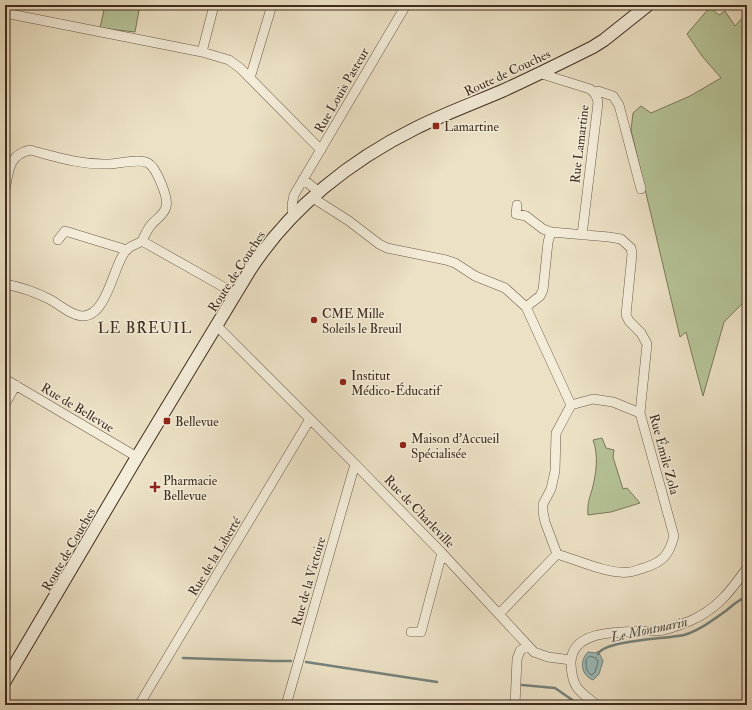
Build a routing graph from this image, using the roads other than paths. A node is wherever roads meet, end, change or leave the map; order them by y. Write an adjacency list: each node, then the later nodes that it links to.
1 (214, 5): 6 (street)
2 (272, 5): 8 (street)
3 (406, 5): 10 (street, Rue Louis Pasteur)
4 (648, 5): 7 (main road, Route de Couches)
5 (5, 13): 6 (street)
6 (202, 52): 8 (street)
7 (539, 73): 9 (street, Rue Lamartine); 15 (main road, Route de Couches)
8 (250, 78): 10 (street)
9 (595, 93): 13 (street); 20 (street, Rue Lamartine)
10 (321, 150): 11 (street, Rue Louis Pasteur)
11 (303, 179): 12 (street, Rue Louis Pasteur); 15 (street)
12 (298, 188): 17 (street); 18 (street, Rue Louis Pasteur)
13 (641, 189)
14 (5, 190): 22 (street)
15 (316, 195): 17 (main road, Route de Couches); 26 (street)
16 (517, 205): 19 (street, Rue Émile Zola)
17 (302, 207): 18 (main road, Route de Couches)
18 (293, 217): 25 (main road, Route de Couches)
19 (551, 232): 20 (street, Rue Émile Zola); 26 (street)
20 (582, 235): 32 (street, Rue Émile Zola)
21 (58, 240): 23 (street)
22 (142, 241): 23 (street); 25 (street)
23 (127, 250): 24 (street)
24 (5, 284)
25 (236, 294): 27 (main road, Route de Couches)
26 (526, 307): 31 (street)
27 (217, 326): 33 (street, Rue de Charleville); 34 (main road, Route de Couches)
28 (5, 379): 29 (street, Rue de Bellevue)
29 (16, 385): 30 (street); 34 (street, Rue de Bellevue)
30 (5, 404)
31 (571, 405): 32 (street); 37 (street)
32 (640, 412): 37 (street, Rue Émile Zola)
33 (310, 419): 35 (street, Rue de Charleville); 44 (street, Rue de la Liberté)
34 (137, 457): 43 (main road, Route de Couches)
35 (356, 464): 36 (street, Rue de Charleville); 45 (street, Rue de la Victoire)
36 (442, 553): 39 (street, Rue de Charleville); 40 (street)
37 (558, 554): 39 (street)
38 (747, 568): 42 (street)
39 (498, 614): 41 (street, Rue de Charleville)
40 (411, 632)
41 (527, 645): 42 (street, Rue de Charleville); 46 (street)
42 (571, 660): 47 (street)
43 (5, 682)
44 (139, 705)
45 (286, 705)
46 (515, 705)
47 (597, 705)

